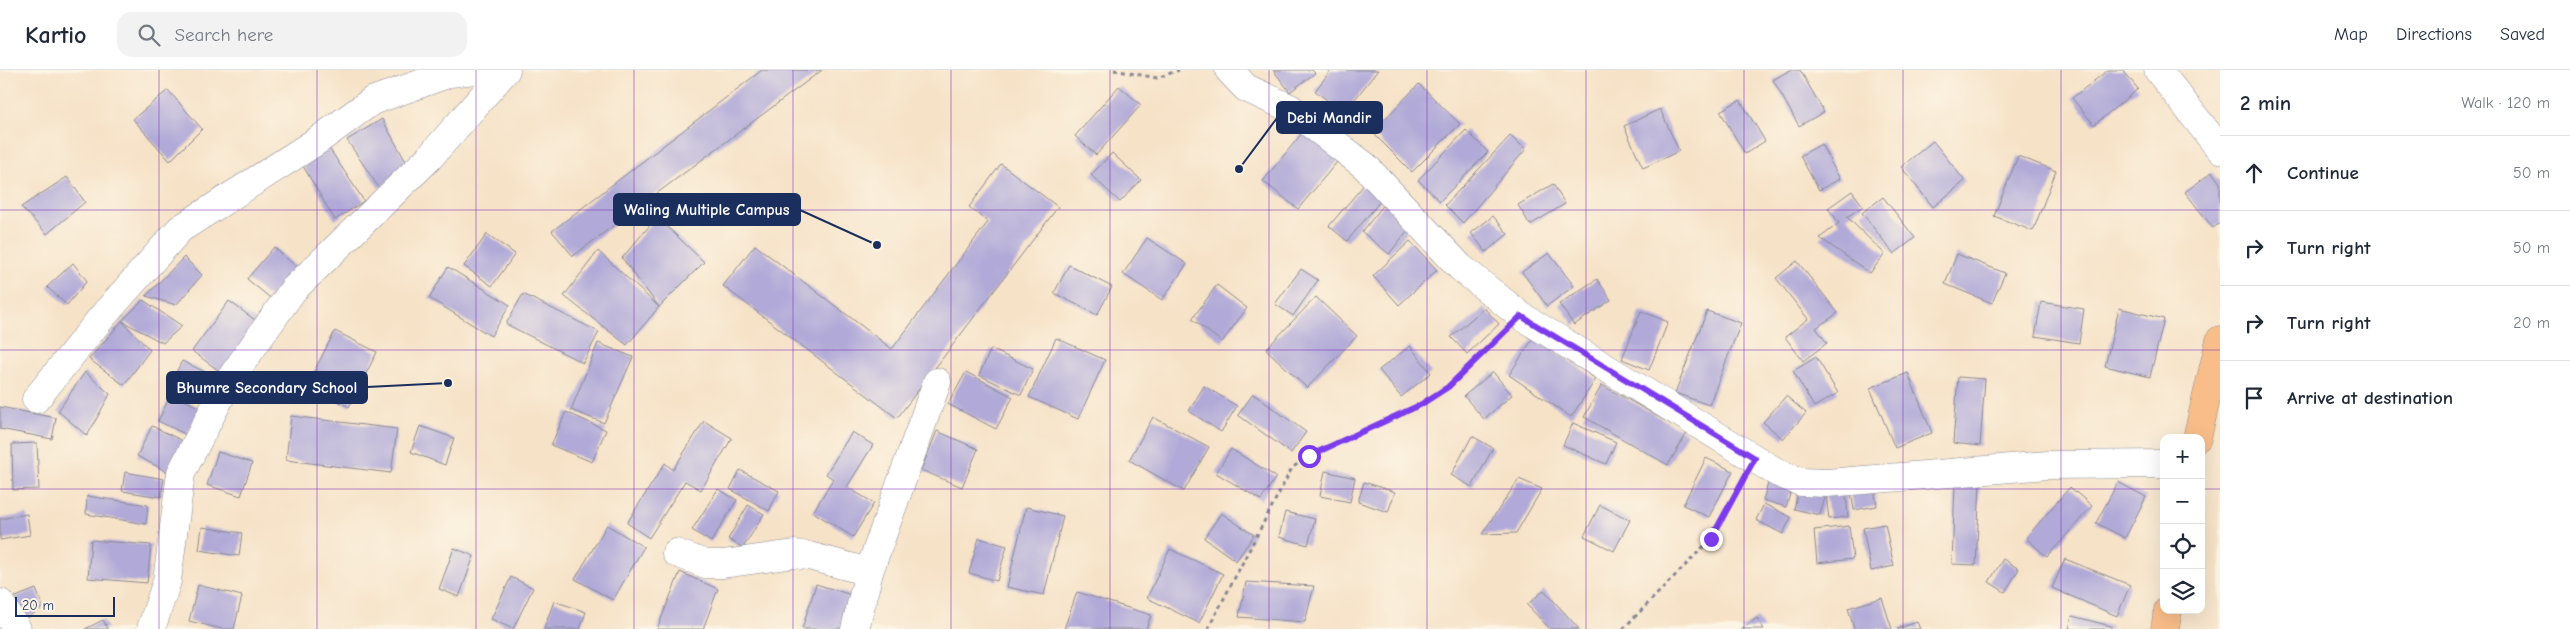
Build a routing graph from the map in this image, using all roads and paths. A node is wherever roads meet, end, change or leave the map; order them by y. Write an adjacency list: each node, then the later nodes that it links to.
1 (474, 70): 11 (street)
2 (506, 70): 20 (street)
3 (1114, 70): 4 (path)
4 (1179, 70)
5 (1229, 70): 8 (street)
6 (2158, 70): 7 (street)
7 (2220, 150)
8 (1521, 316): 13 (street); 22 (path)
9 (2220, 340): 12 (highway)
10 (937, 382): 16 (street)
11 (36, 399)
12 (2198, 434)
13 (1755, 458): 14 (street); 23 (path)
14 (2160, 464)
15 (676, 553): 16 (street)
16 (869, 572): 21 (street)
17 (0, 603): 19 (street)
18 (2167, 614): 24 (highway)
19 (16, 629)
20 (151, 629)
21 (855, 629)
22 (1208, 629)
23 (1623, 629)
24 (2165, 629)

